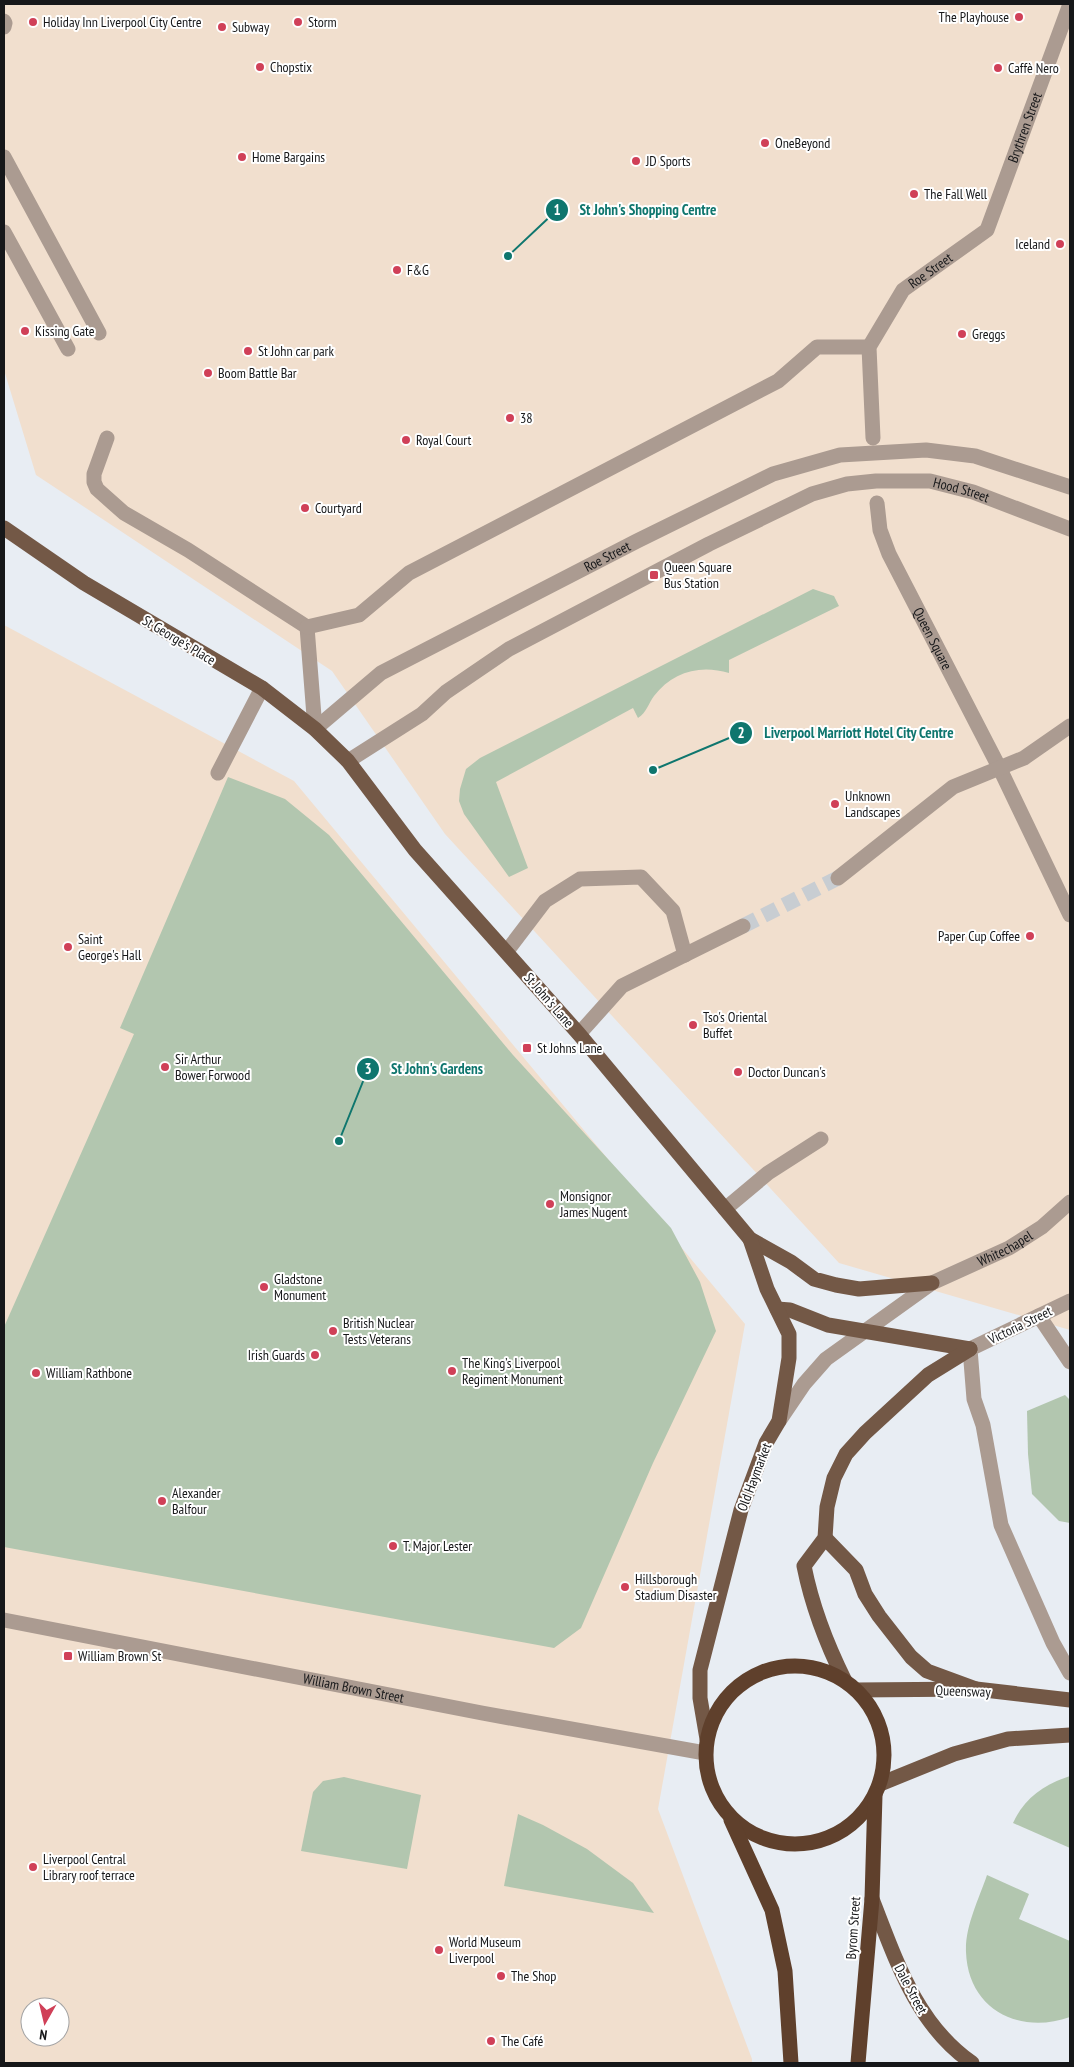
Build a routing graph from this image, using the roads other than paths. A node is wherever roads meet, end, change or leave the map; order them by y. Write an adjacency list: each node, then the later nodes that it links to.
1 (1070, 4): 5 (street, Brythren Street)
2 (4, 21): 3 (street)
3 (4, 27)
4 (4, 157): 7 (street)
5 (987, 230): 8 (street, Roe Street)
6 (4, 232): 9 (street)
7 (99, 333)
8 (869, 347): 11 (street); 16 (street)
9 (68, 349)
10 (107, 438): 16 (street)
11 (873, 438)
12 (1070, 487): 19 (street, Roe Street)
13 (877, 503): 21 (street, Queen Square)
14 (4, 528): 17 (main road, St George's Place)
15 (1070, 529): 20 (street, Hood Street)
16 (307, 627): 19 (street)
17 (262, 688): 19 (main road, St George's Place); 22 (street)
18 (1070, 726): 21 (street)
19 (315, 729): 20 (main road, St George's Place)
20 (348, 761): 26 (main road, St John's Lane)
21 (1000, 769): 23 (street); 24 (street, Queen Square)
22 (218, 773)
23 (838, 878)
24 (1070, 915)
25 (743, 926): 27 (street)
26 (506, 952): 27 (street); 28 (main road, St John's Lane)
27 (685, 955): 28 (street)
28 (579, 1034): 31 (main road, St John's Lane)
29 (821, 1139): 31 (street)
30 (1070, 1202): 33 (street, Whitechapel)
31 (725, 1209): 32 (main road, St John's Lane)
32 (750, 1239): 33 (main road, St John's Lane); 35 (main road, St John's Lane)
33 (932, 1283): 37 (street, Old Haymarket)
34 (1070, 1300): 36 (street, Victoria Street)
35 (777, 1309): 37 (main road); 40 (main road, St John's Lane)
36 (1039, 1316): 38 (street, Victoria Street); 39 (street)
37 (864, 1331): 38 (main road); 40 (street, Old Haymarket)
38 (970, 1349): 41 (main road); 43 (street)
39 (1070, 1362)
40 (779, 1421): 48 (main road, Old Haymarket)
41 (825, 1538): 44 (main road); 45 (main road)
42 (4, 1620): 48 (street, William Brown Street)
43 (1070, 1673)
44 (851, 1685): 45 (main road, Queensway); 48 (highway); 49 (highway)
45 (976, 1689): 46 (main road, Queensway)
46 (1070, 1700)
47 (1070, 1736): 49 (main road)
48 (706, 1746): 50 (highway)
49 (878, 1789): 50 (highway); 51 (highway, Byrom Street)
50 (729, 1816): 52 (highway)
51 (872, 1899): 53 (highway, Byrom Street); 54 (main road, Dale Street)
52 (791, 2063)
53 (858, 2063)
54 (972, 2063)

